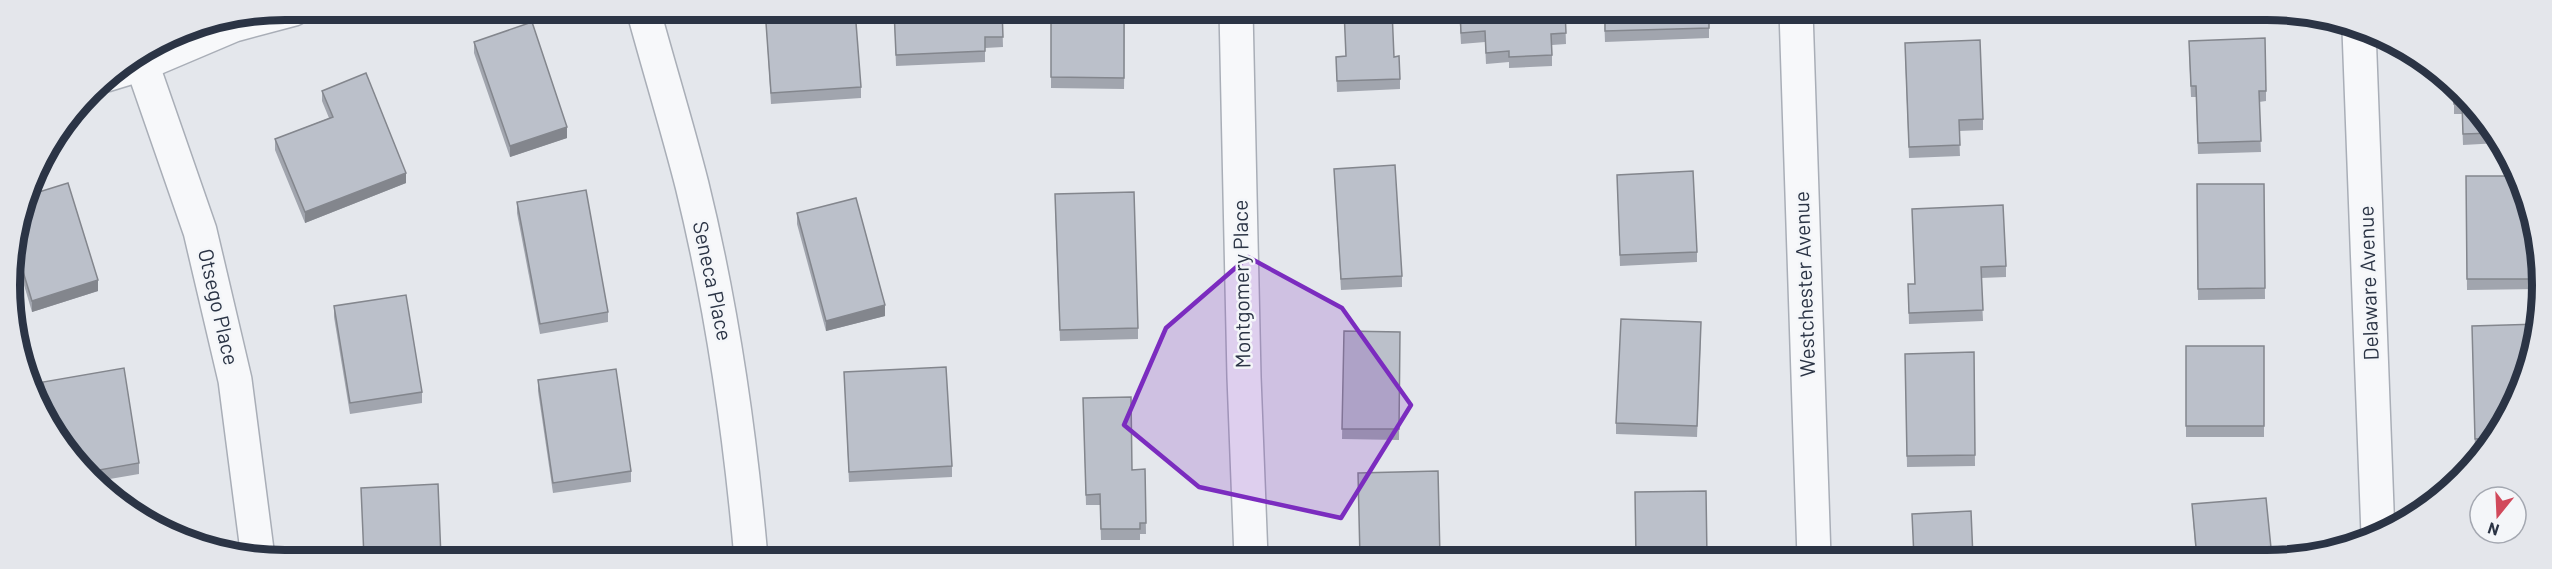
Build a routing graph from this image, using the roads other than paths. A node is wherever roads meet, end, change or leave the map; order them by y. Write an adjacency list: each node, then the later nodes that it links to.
1 (646, 20): 10 (street, Seneca Place)
2 (1236, 20): 11 (street, Montgomery Place)
3 (1796, 20): 12 (street, Westchester Avenue)
4 (236, 24): 6 (street)
5 (2359, 36): 8 (street, Delaware Avenue)
6 (142, 64): 7 (street); 9 (street, Otsego Place)
7 (133, 67)
8 (2378, 525)
9 (257, 548)
10 (750, 550)
11 (1251, 550)
12 (1814, 550)

